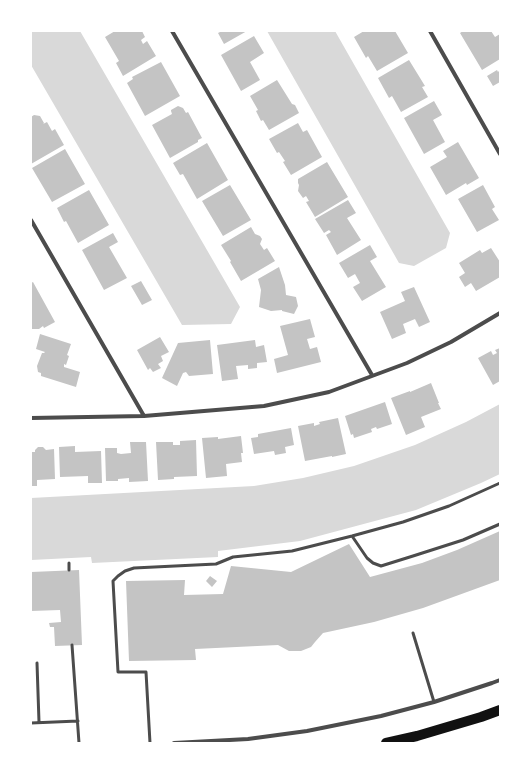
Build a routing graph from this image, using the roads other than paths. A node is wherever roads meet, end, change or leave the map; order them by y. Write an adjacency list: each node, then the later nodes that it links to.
1 (172, 31): 6 (street)
2 (430, 31): 3 (street)
3 (500, 154)
4 (31, 220): 7 (street)
5 (500, 313): 6 (street)
6 (372, 375): 7 (street)
7 (144, 416): 8 (street)
8 (31, 418)
9 (500, 483): 11 (lane)
10 (500, 524): 11 (lane)
11 (352, 536): 24 (lane)
12 (68, 562): 13 (lane)
13 (69, 570)
14 (413, 633): 18 (lane)
15 (72, 645): 20 (lane)
16 (37, 663): 21 (lane)
17 (500, 680): 18 (street)
18 (434, 702): 25 (street)
19 (500, 710): 26 (main road)
20 (78, 720): 21 (lane); 23 (lane)
21 (40, 722): 22 (lane)
22 (31, 723)
23 (79, 743)
24 (150, 743)
25 (174, 743)
26 (386, 743)

